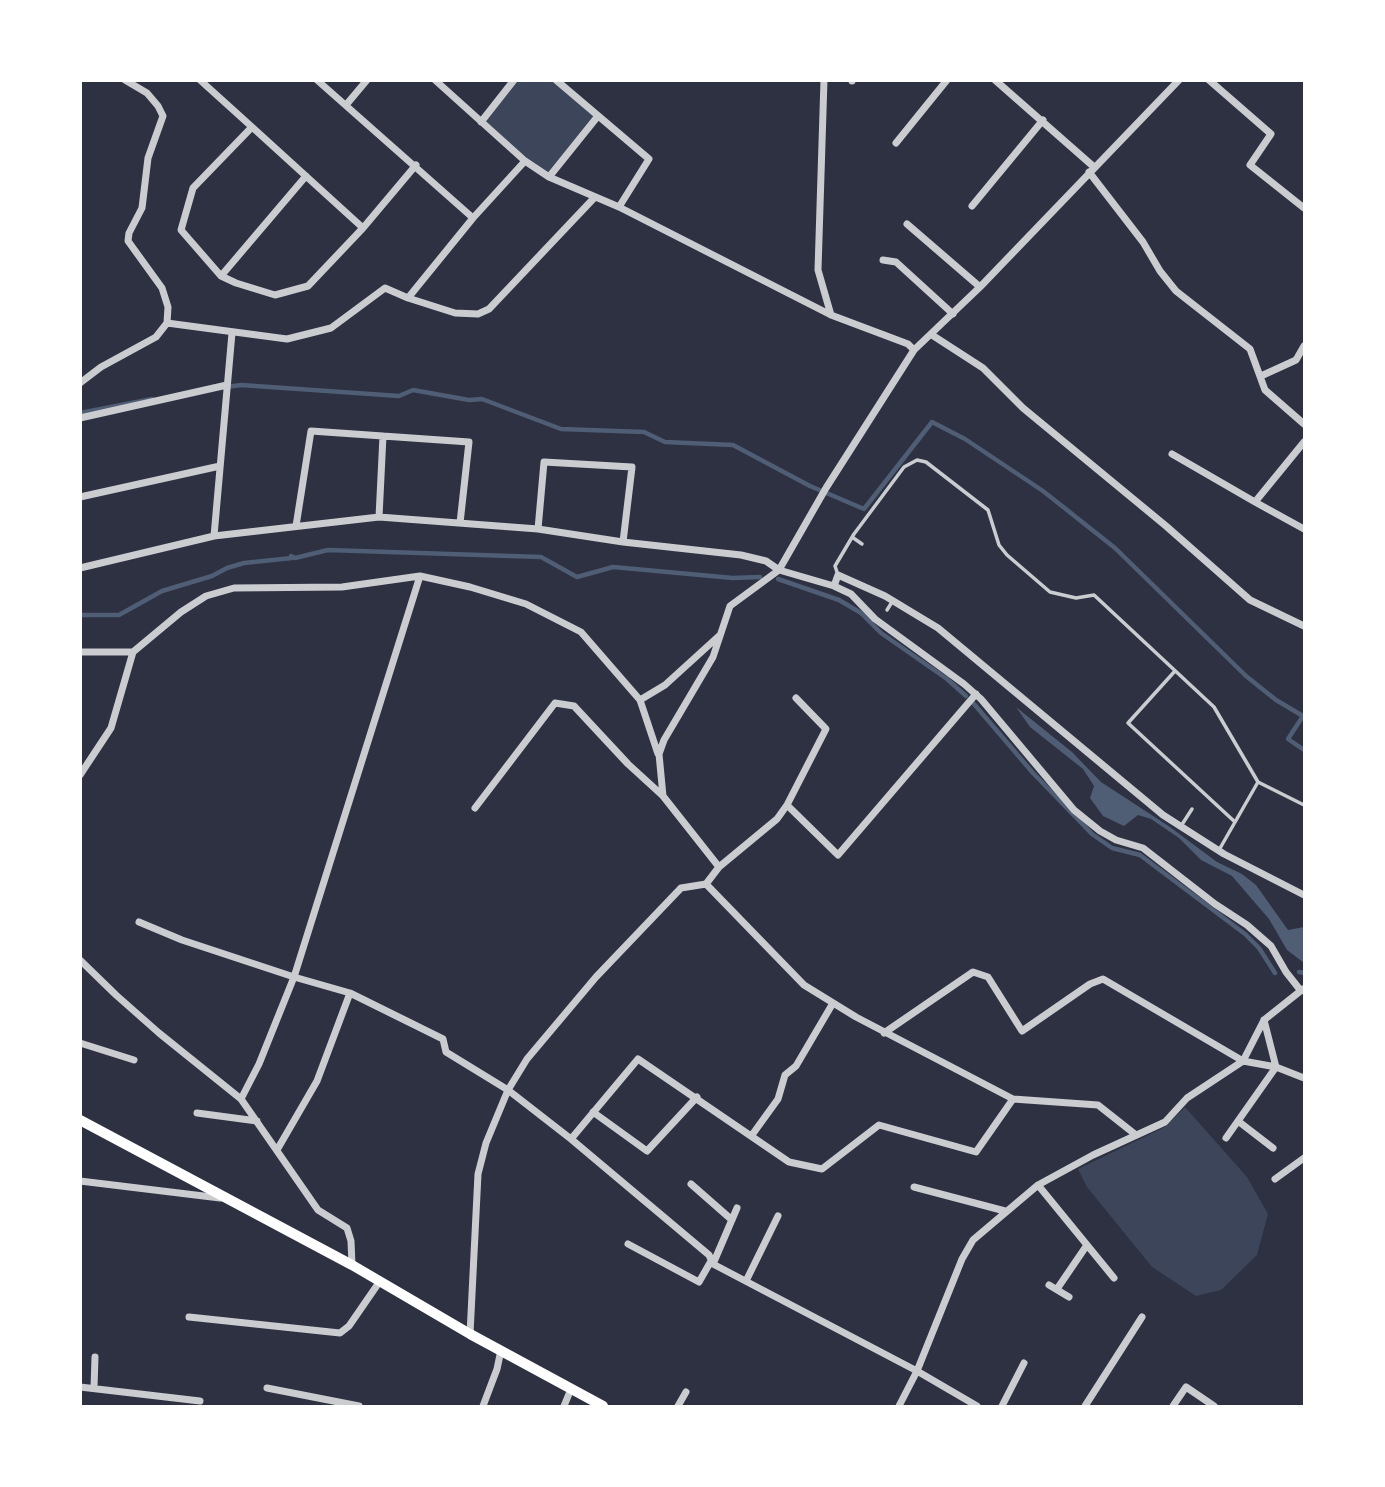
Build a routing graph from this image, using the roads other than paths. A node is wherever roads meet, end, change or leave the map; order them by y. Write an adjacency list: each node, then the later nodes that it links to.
1 (125, 80): 37 (street)
2 (200, 80): 17 (street)
3 (317, 80): 13 (street)
4 (367, 80): 13 (street)
5 (435, 80): 16 (street)
6 (514, 80): 16 (street)
7 (556, 80): 14 (street)
8 (824, 80): 36 (street)
9 (947, 80): 18 (street)
10 (995, 80): 15 (street)
11 (1179, 80): 21 (street)
12 (1209, 80): 27 (street)
13 (345, 105): 20 (street)
14 (598, 117): 23 (street); 26 (street)
15 (1043, 120): 21 (street); 25 (street)
16 (481, 122): 19 (street)
17 (252, 127): 22 (street); 32 (street)
18 (896, 143)
19 (526, 161): 23 (street); 28 (street)
20 (416, 165): 28 (street); 30 (street)
21 (1092, 169): 33 (street); 42 (street)
22 (306, 176): 30 (street); 32 (street)
23 (550, 177): 24 (street)
24 (595, 197): 26 (street); 34 (street)
25 (972, 206)
26 (619, 207): 36 (street)
27 (1304, 208)
28 (473, 218): 34 (street)
29 (907, 224): 33 (street)
30 (363, 228): 32 (street)
31 (883, 260): 35 (street)
32 (221, 276)
33 (980, 287): 35 (street)
34 (408, 298): 38 (street)
35 (953, 314): 39 (street)
36 (831, 315): 41 (street)
37 (167, 323): 38 (street); 43 (street)
38 (232, 333): 44 (street)
39 (932, 335): 41 (street); 69 (street)
40 (1304, 346): 42 (street)
41 (914, 349): 63 (street)
42 (1261, 376): 46 (street)
43 (80, 383)
44 (227, 386): 45 (street); 50 (street)
45 (80, 418)
46 (1304, 424)
47 (383, 436): 53 (street); 54 (street); 55 (street)
48 (1304, 442): 52 (street)
49 (1172, 454): 52 (street)
50 (220, 466): 51 (street); 58 (street)
51 (80, 497)
52 (1255, 502): 57 (street)
53 (380, 516): 54 (street); 55 (street)
54 (460, 523): 56 (street)
55 (296, 526): 58 (street)
56 (538, 529): 60 (street); 60 (street)
57 (1304, 529)
58 (214, 536): 62 (street)
59 (852, 537): 61 (lane); 64 (lane); 73 (lane)
60 (623, 542): 63 (street)
61 (862, 544)
62 (80, 568)
63 (779, 570): 66 (street); 70 (street)
64 (838, 575): 66 (street); 67 (street)
65 (420, 576): 72 (street); 76 (street); 93 (street)
66 (834, 586): 74 (street)
67 (893, 600): 68 (lane); 86 (street)
68 (887, 610)
69 (1304, 625)
70 (720, 635): 76 (street); 77 (street)
71 (80, 652): 72 (street)
72 (133, 652): 78 (street)
73 (1175, 671): 79 (lane); 85 (lane)
74 (976, 694): 81 (street); 94 (street)
75 (796, 698): 81 (street)
76 (640, 701): 77 (street)
77 (659, 754): 80 (street)
78 (80, 775)
79 (1258, 782): 82 (lane); 85 (lane)
80 (663, 796): 83 (street); 88 (street)
81 (787, 805): 88 (street)
82 (1304, 805)
83 (475, 808)
84 (1192, 808): 86 (lane)
85 (1236, 822): 87 (lane)
86 (1181, 826): 87 (street)
87 (1219, 851): 90 (street)
88 (719, 867): 89 (street)
89 (706, 884): 96 (street); 104 (street)
90 (1304, 895)
91 (139, 922): 93 (street)
92 (80, 960): 107 (street)
93 (294, 977): 95 (street); 107 (street)
94 (1303, 990): 97 (street)
95 (350, 993): 104 (street); 118 (street)
96 (833, 1003): 98 (street); 113 (street)
97 (1264, 1020): 101 (street); 102 (street)
98 (884, 1033): 101 (street); 106 (street)
99 (80, 1043): 100 (street)
100 (134, 1060)
101 (1242, 1061): 102 (street); 114 (street)
102 (1276, 1067): 103 (street); 112 (street)
103 (1304, 1079)
104 (508, 1090): 116 (street); 142 (street)
105 (697, 1097): 108 (street); 108 (street); 113 (street)
106 (1013, 1099): 113 (street); 114 (street)
107 (241, 1100): 111 (street)
108 (593, 1112): 116 (street)
109 (197, 1114): 111 (street)
110 (80, 1120): 125 (main road)
111 (257, 1121): 118 (street)
112 (1238, 1121): 115 (street); 117 (street)
113 (752, 1135)
114 (1136, 1135): 123 (street)
115 (1226, 1138)
116 (570, 1139): 132 (street)
117 (1273, 1148)
118 (277, 1150): 133 (street)
119 (1304, 1158): 120 (street)
120 (1275, 1179)
121 (80, 1181): 125 (street)
122 (691, 1184): 129 (street)
123 (1038, 1185): 127 (street); 131 (street)
124 (914, 1187): 127 (street)
125 (231, 1199): 133 (main road)
126 (737, 1208): 129 (street)
127 (1005, 1211): 146 (street)
128 (778, 1216): 136 (street)
129 (732, 1220): 132 (street)
130 (628, 1244): 132 (street)
131 (1087, 1245): 134 (street); 138 (street)
132 (712, 1262): 136 (street)
133 (352, 1265): 135 (main road)
134 (1114, 1278)
135 (380, 1281): 140 (street); 142 (main road)
136 (746, 1281): 146 (street)
137 (1049, 1285): 138 (street)
138 (1057, 1289): 139 (street)
139 (1069, 1297)
140 (189, 1317)
141 (1142, 1317): 161 (street)
142 (470, 1334): 143 (main road)
143 (501, 1350): 150 (main road); 154 (street)
144 (95, 1357): 148 (street)
145 (1024, 1363): 160 (street)
146 (917, 1371): 158 (street); 159 (street)
147 (80, 1387): 148 (street)
148 (94, 1388): 152 (street)
149 (267, 1388): 153 (street)
150 (571, 1389): 155 (street); 156 (main road)
151 (686, 1392): 157 (street)
152 (200, 1401)
153 (359, 1406)
154 (483, 1406)
155 (564, 1406)
156 (603, 1406)
157 (678, 1406)
158 (899, 1406)
159 (977, 1406)
160 (1002, 1406)
161 (1085, 1406)
162 (1173, 1406): 163 (street)
163 (1214, 1406)

